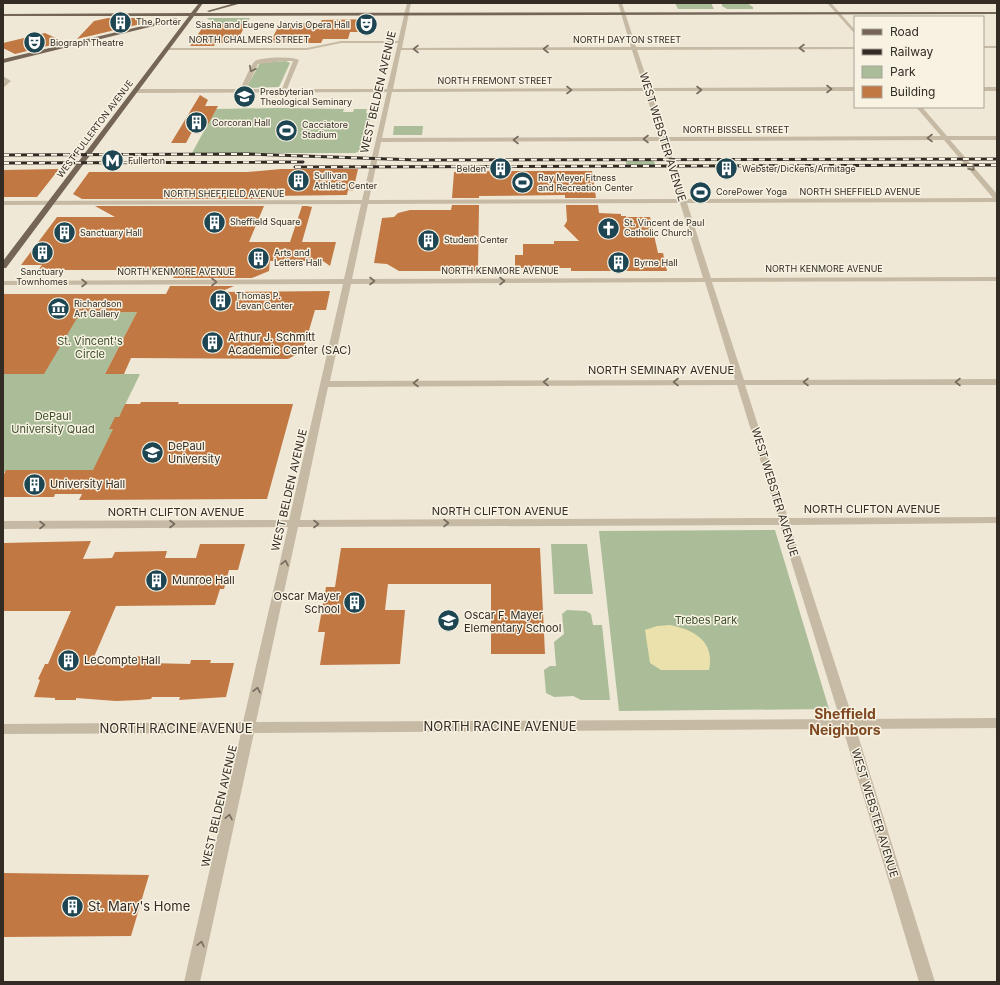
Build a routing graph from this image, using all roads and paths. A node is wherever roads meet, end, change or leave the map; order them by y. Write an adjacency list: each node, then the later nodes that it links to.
1 (201, 3): 11 (main road, WEST FULLERTON AVENUE)
2 (240, 3): 11 (main road)
3 (410, 3): 8 (street, WEST BELDEN AVENUE)
4 (620, 3): 9 (street, WEST WEBSTER AVENUE)
5 (829, 3): 6 (street)
6 (838, 13): 7 (main road); 9 (main road); 12 (street)
7 (997, 13)
8 (407, 14): 9 (main road); 11 (main road); 13 (street, WEST BELDEN AVENUE)
9 (624, 14): 16 (street, WEST WEBSTER AVENUE)
10 (3, 15): 11 (main road)
11 (192, 15): 18 (main road, WEST FULLERTON AVENUE); 23 (main road)
12 (854, 32)
13 (400, 46): 16 (street, NORTH DAYTON STREET, one-way to 13); 20 (street, NORTH CHALMERS STREET); 29 (street, WEST BELDEN AVENUE)
14 (984, 47): 15 (street)
15 (997, 47)
16 (635, 48): 17 (street, NORTH DAYTON STREET, one-way to 16); 30 (street, WEST WEBSTER AVENUE)
17 (854, 48)
18 (168, 49): 19 (street, NORTH CHALMERS STREET); 31 (main road, WEST FULLERTON AVENUE)
19 (276, 49): 20 (street, NORTH CHALMERS STREET); 21 (street)
20 (289, 49): 22 (street)
21 (270, 59): 22 (street); 32 (street, one-way to 32)
22 (284, 59): 33 (street)
23 (3, 61)
24 (3, 78): 25 (street)
25 (3, 86)
26 (854, 89): 30 (street, NORTH FREMONT STREET, one-way to 26)
27 (984, 89): 28 (street)
28 (997, 89)
29 (390, 90): 30 (street, NORTH FREMONT STREET, one-way to 30); 33 (street, NORTH FREMONT STREET); 38 (street, WEST BELDEN AVENUE)
30 (648, 90): 37 (street, WEST WEBSTER AVENUE)
31 (135, 91): 32 (street, NORTH FREMONT STREET); 43 (main road, WEST FULLERTON AVENUE)
32 (242, 91): 33 (street, NORTH FREMONT STREET)
33 (284, 91)
34 (920, 108): 35 (street)
35 (946, 138): 36 (street, NORTH BISSELL STREET); 37 (street, NORTH BISSELL STREET, one-way to 37); 39 (street, one-way to 39)
36 (997, 138)
37 (663, 139): 38 (street, NORTH BISSELL STREET, one-way to 38); 40 (street, WEST WEBSTER AVENUE)
38 (379, 140): 41 (street, WEST BELDEN AVENUE)
39 (997, 199): 40 (street, NORTH SHEFFIELD AVENUE)
40 (683, 201): 41 (street, NORTH SHEFFIELD AVENUE); 46 (street, WEST WEBSTER AVENUE)
41 (365, 202): 43 (street, NORTH SHEFFIELD AVENUE); 47 (street, WEST BELDEN AVENUE)
42 (3, 203): 43 (street, NORTH SHEFFIELD AVENUE)
43 (50, 203): 44 (main road, WEST FULLERTON AVENUE)
44 (3, 266)
45 (997, 279): 46 (street, NORTH KENMORE AVENUE)
46 (708, 280): 47 (street, NORTH KENMORE AVENUE, one-way to 46); 49 (street, WEST WEBSTER AVENUE)
47 (348, 282): 48 (street, NORTH KENMORE AVENUE, one-way to 47); 51 (street, WEST BELDEN AVENUE)
48 (3, 283)
49 (740, 382): 50 (street, NORTH SEMINARY AVENUE, one-way to 49); 51 (street, NORTH SEMINARY AVENUE, one-way to 51); 53 (street, WEST WEBSTER AVENUE)
50 (997, 382)
51 (325, 384): 54 (street, WEST BELDEN AVENUE)
52 (997, 520): 53 (street, NORTH CLIFTON AVENUE)
53 (784, 522): 54 (street, NORTH CLIFTON AVENUE, one-way to 53); 57 (street, WEST WEBSTER AVENUE)
54 (294, 524): 55 (street, NORTH CLIFTON AVENUE, one-way to 54); 58 (street, WEST BELDEN AVENUE, one-way to 54)
55 (3, 525)
56 (997, 723): 57 (street, NORTH RACINE AVENUE)
57 (848, 724): 58 (street, NORTH RACINE AVENUE); 61 (street, WEST WEBSTER AVENUE)
58 (249, 728): 59 (street, NORTH RACINE AVENUE); 60 (street, WEST BELDEN AVENUE, one-way to 58)
59 (3, 729)
60 (192, 982)
61 (927, 982)

